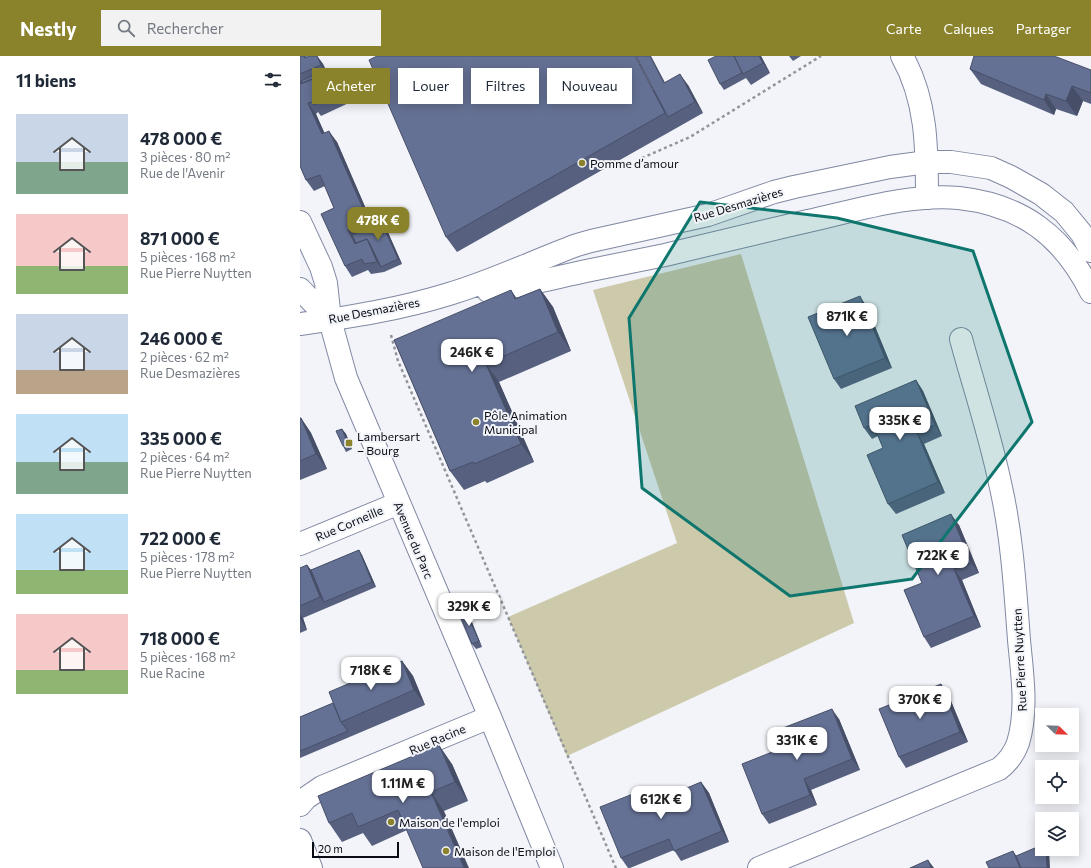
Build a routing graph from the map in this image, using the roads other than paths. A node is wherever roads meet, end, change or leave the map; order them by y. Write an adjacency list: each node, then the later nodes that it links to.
1 (902, 56): 2 (street)
2 (927, 162): 3 (street); 5 (street, Rue Desmazières); 8 (street, Rue Desmazières)
3 (927, 198): 7 (street, Rue Desmazières); 8 (street, Rue Desmazières)
4 (300, 222): 9 (street, Avenue du Parc)
5 (1091, 251)
6 (300, 289): 9 (street)
7 (1091, 292)
8 (447, 294): 9 (street, Rue Desmazières)
9 (330, 320): 10 (street, Rue Desmazières); 12 (street, Avenue du Parc)
10 (300, 324)
11 (961, 339): 19 (street, Rue Pierre Nuytten)
12 (399, 503): 13 (street, Rue Corneille); 14 (street, Avenue du Parc)
13 (300, 544)
14 (490, 717): 15 (street, Rue Racine); 18 (street, Avenue du Parc)
15 (300, 805)
16 (300, 840): 17 (street)
17 (311, 868)
18 (552, 868)
19 (759, 868)

